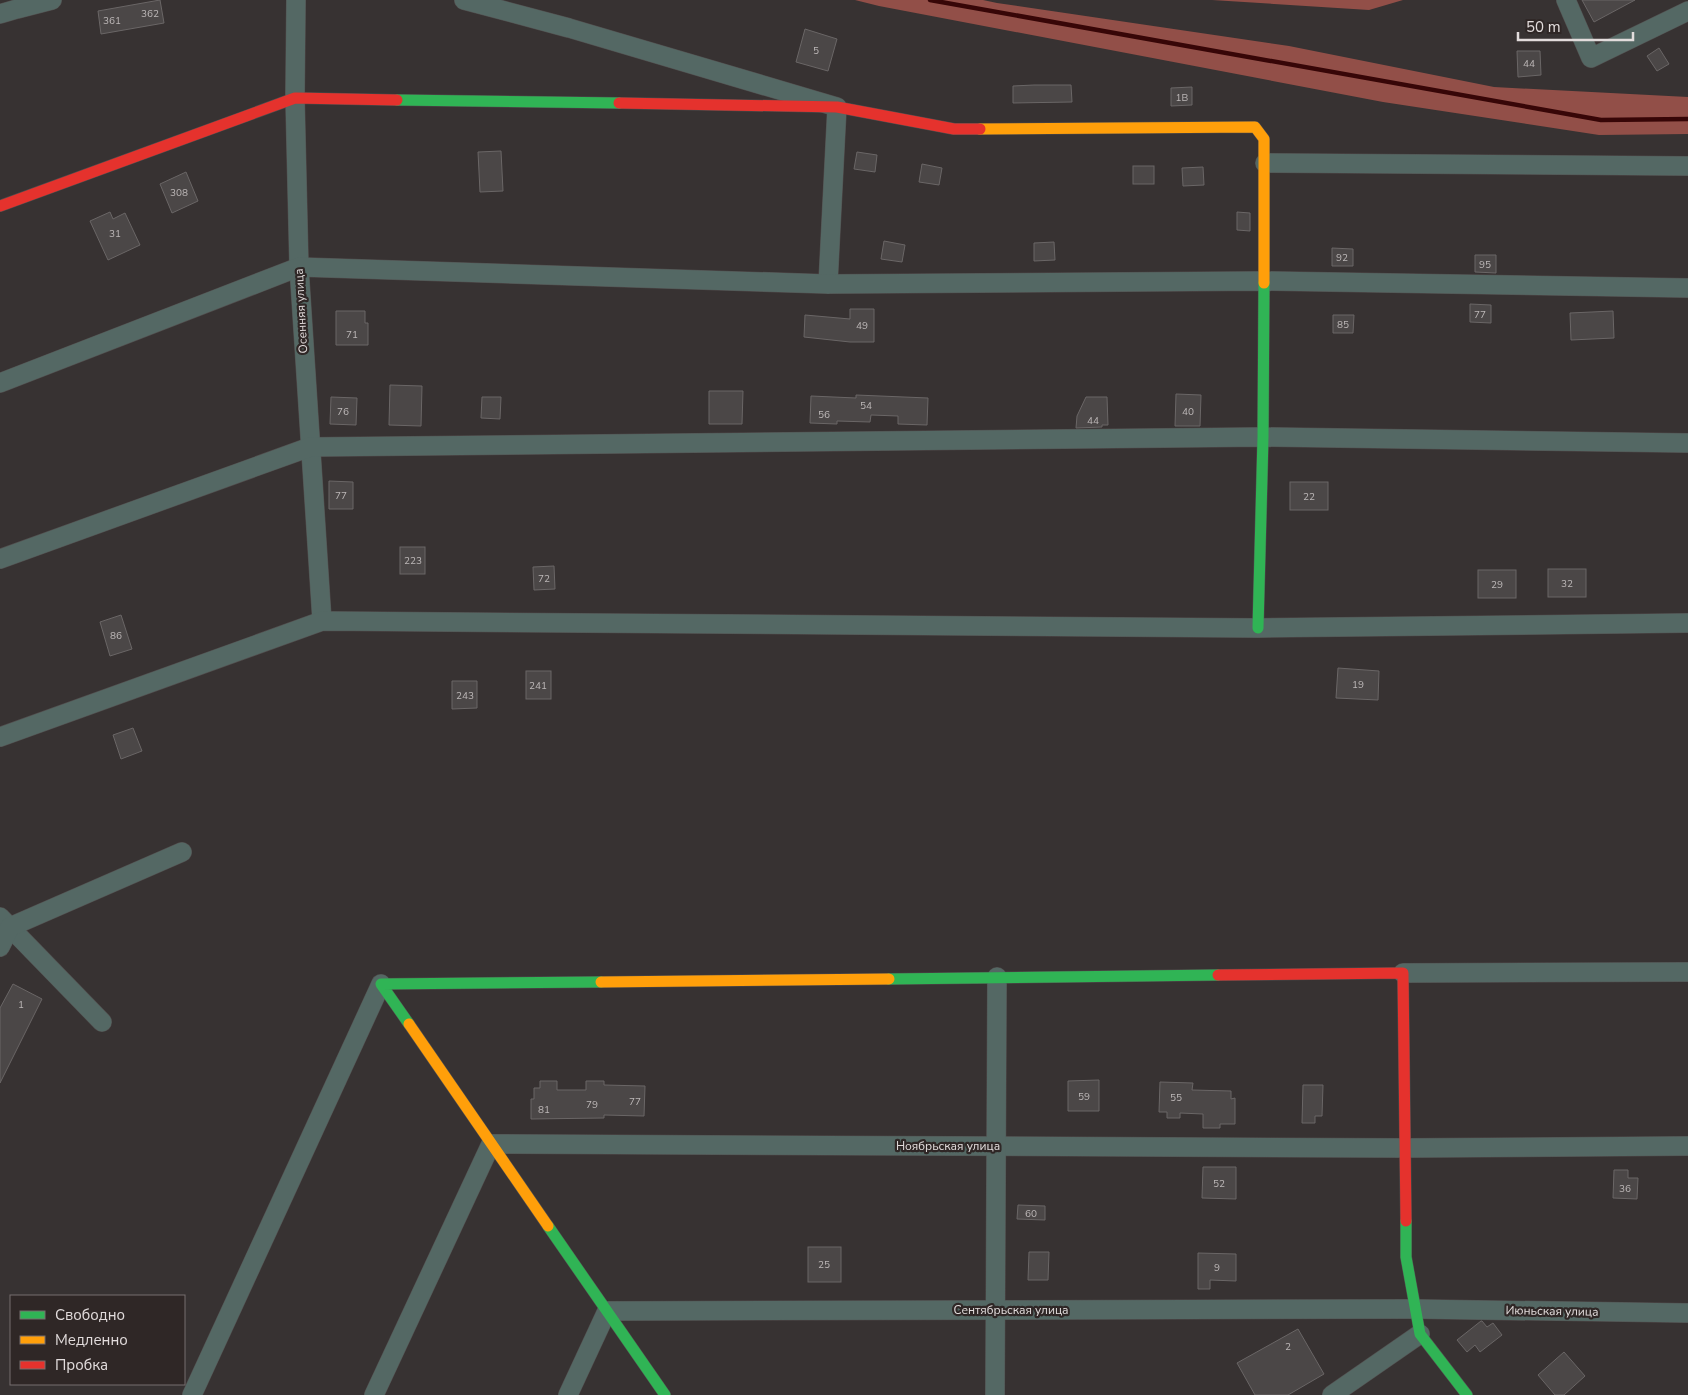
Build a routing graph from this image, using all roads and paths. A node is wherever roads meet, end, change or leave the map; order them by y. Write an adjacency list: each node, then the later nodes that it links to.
1 (52, 0): 6 (street)
2 (296, 0): 7 (street, Осенняя улица)
3 (464, 0): 8 (street)
4 (1566, 0): 5 (street)
5 (1688, 11)
6 (0, 14)
7 (295, 98): 8 (street); 11 (street); 12 (street, Осенняя улица)
8 (837, 107): 9 (street); 14 (street)
9 (1265, 163): 10 (street); 13 (street)
10 (1688, 166)
11 (0, 206)
12 (298, 267): 14 (street); 16 (street); 19 (street, Осенняя улица)
13 (1264, 281): 14 (street); 15 (street); 17 (street)
14 (828, 284)
15 (1688, 288)
16 (0, 383)
17 (1263, 437): 18 (street); 19 (street); 23 (street)
18 (1688, 443)
19 (310, 447): 20 (street); 21 (street, Осенняя улица)
20 (0, 559)
21 (322, 621): 23 (street); 24 (street)
22 (1688, 622): 23 (street)
23 (1258, 628)
24 (0, 737)
25 (182, 852): 26 (street)
26 (5, 922): 27 (street); 32 (street)
27 (0, 947)
28 (1688, 972): 29 (street)
29 (1403, 973): 30 (street); 36 (street)
30 (997, 977): 31 (street); 34 (street)
31 (381, 984): 33 (street); 42 (street)
32 (102, 1022)
33 (491, 1144): 34 (street, Ноябрьская улица); 39 (street); 43 (street)
34 (996, 1146): 36 (street, Ноябрьская улица); 38 (street)
35 (1688, 1146): 36 (street, Ноябрьская улица)
36 (1405, 1148): 37 (street)
37 (1416, 1309): 38 (street, Сентябрьская улица); 40 (street, Июньская улица); 41 (street)
38 (995, 1310): 39 (street, Сентябрьская улица); 46 (street)
39 (607, 1311): 44 (street); 45 (street)
40 (1688, 1313)
41 (1420, 1334): 47 (street); 48 (street)
42 (192, 1395)
43 (374, 1395)
44 (568, 1395)
45 (665, 1395)
46 (995, 1395)
47 (1332, 1395)
48 (1467, 1395)

